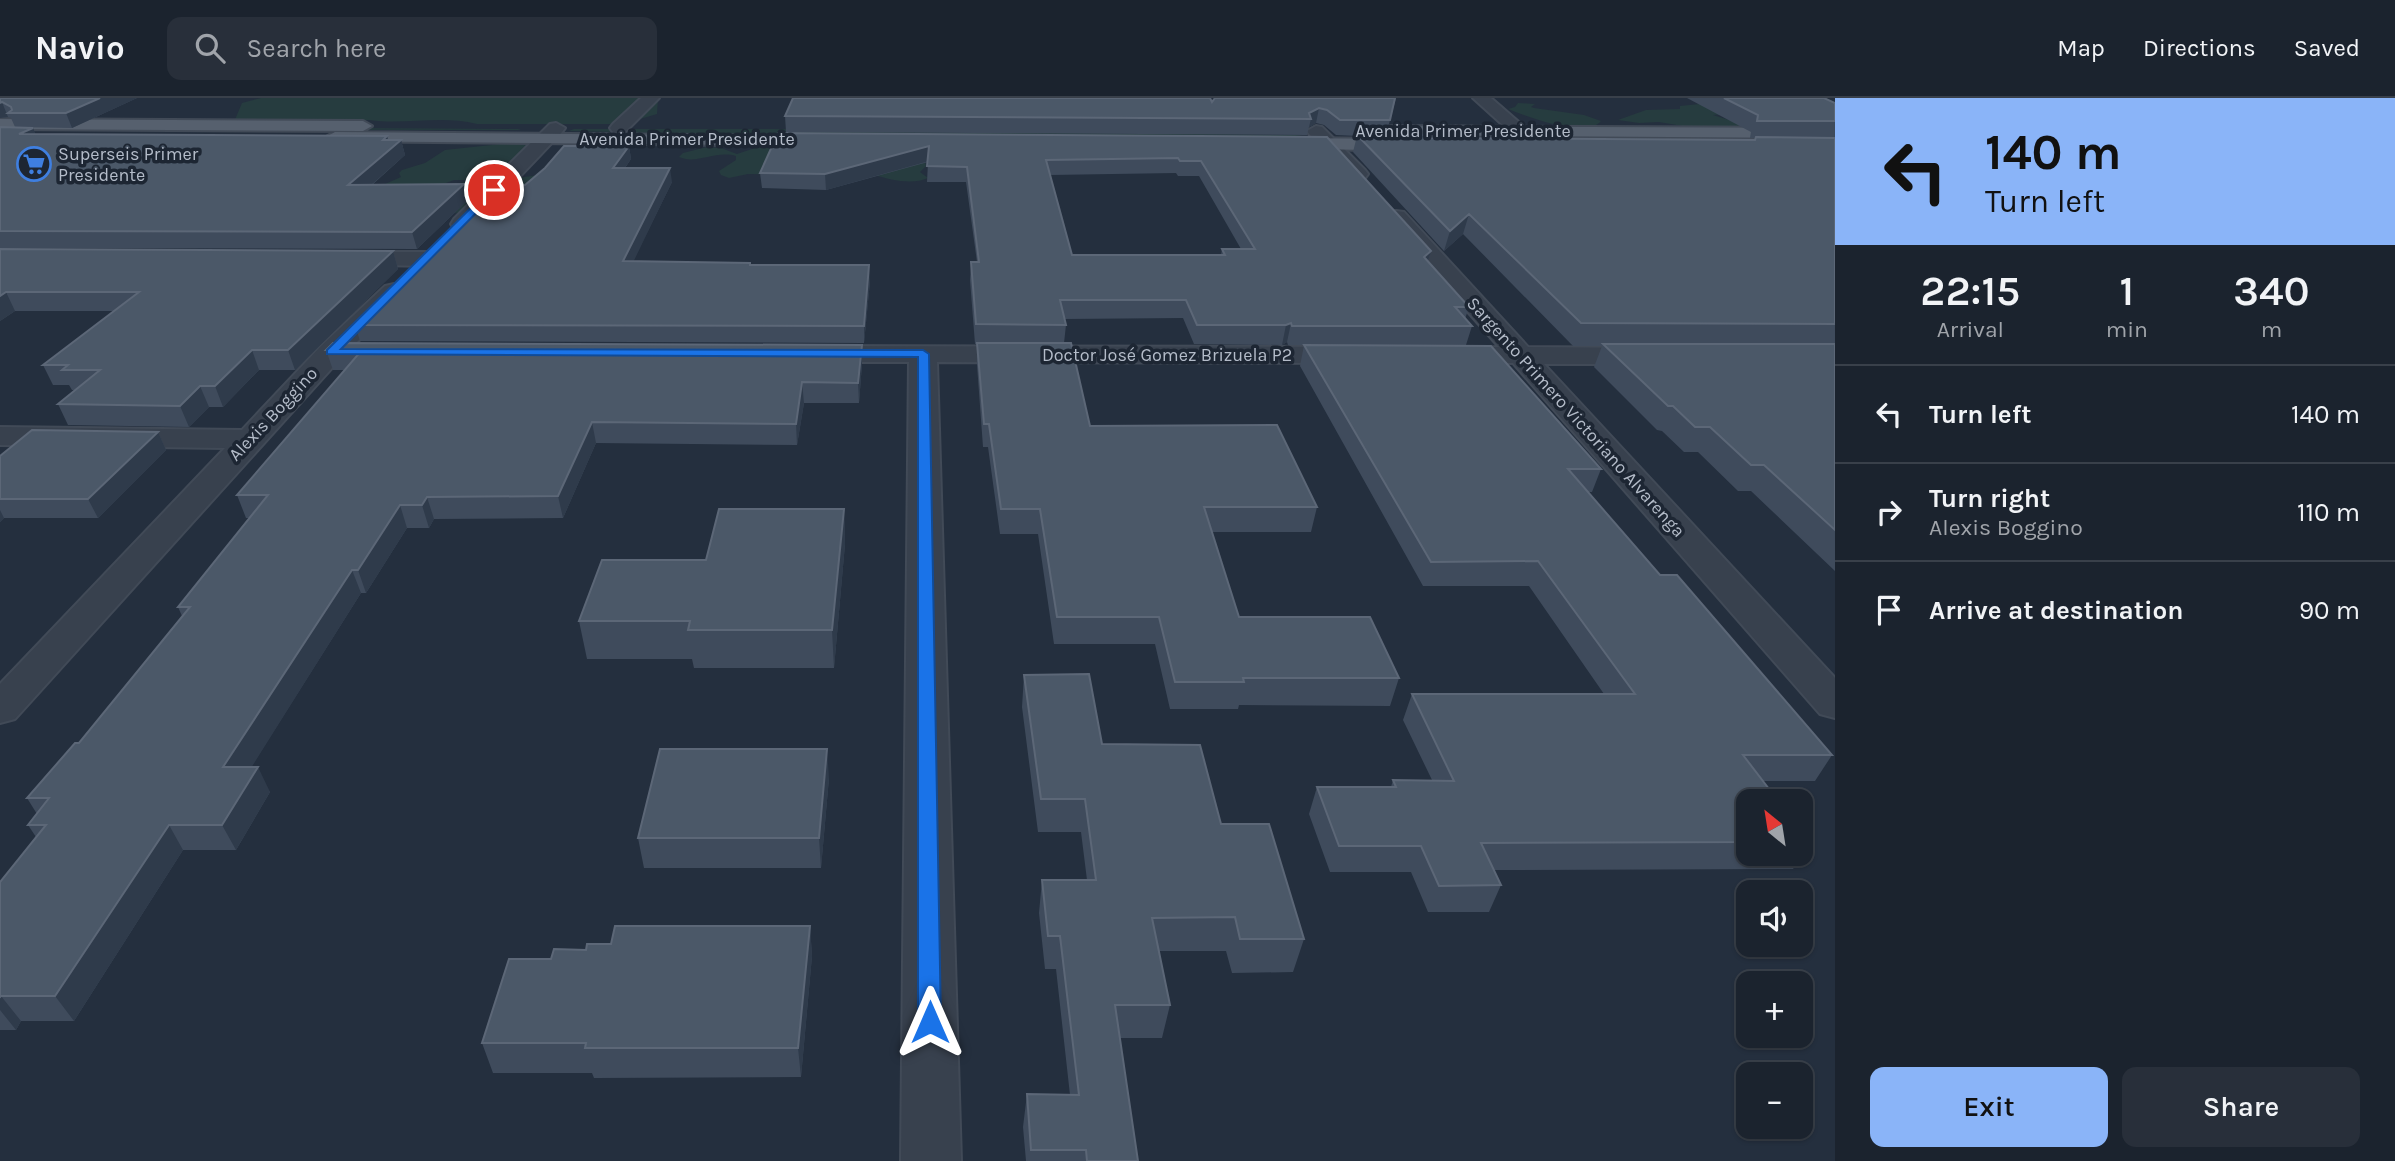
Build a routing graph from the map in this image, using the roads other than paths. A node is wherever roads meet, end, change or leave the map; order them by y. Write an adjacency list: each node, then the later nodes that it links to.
1 (651, 98): 4 (street)
2 (1481, 98): 5 (street)
3 (2, 127): 7 (main road, Avenida Primer Presidente)
4 (619, 128): 7 (main road, Avenida Primer Presidente); 7 (main road, Avenida Primer Presidente)
5 (1521, 132): 6 (main road, Avenida Primer Presidente); 10 (main road, Avenida Primer Presidente)
6 (1697, 132): 8 (main road, Avenida Primer Presidente); 11 (main road)
7 (550, 133): 14 (street, Alexis Boggino)
8 (1835, 133)
9 (1269, 138): 10 (main road, Avenida Primer Presidente)
10 (1324, 138): 11 (main road, Avenida Primer Presidente); 21 (street, Sargento Primero Victoriano Alvarenga)
11 (1720, 147): 12 (main road, Avenida Primer Presidente)
12 (1835, 147)
13 (317, 259): 14 (street)
14 (427, 259): 15 (street, Alexis Boggino)
15 (331, 352): 16 (street); 24 (street, Alexis Boggino)
16 (373, 352)
17 (786, 354): 18 (street, Doctor José Gomez Brizuela P2)
18 (923, 354): 19 (street, Doctor José Gomez Brizuela P2); 27 (street)
19 (1381, 355)
20 (1422, 355): 21 (street)
21 (1519, 356): 22 (street); 25 (street, Sargento Primero Victoriano Alvarenga)
22 (1670, 356)
23 (0, 436): 24 (street)
24 (250, 439): 26 (street, Alexis Boggino)
25 (1835, 704)
26 (0, 709)
27 (931, 1161)

